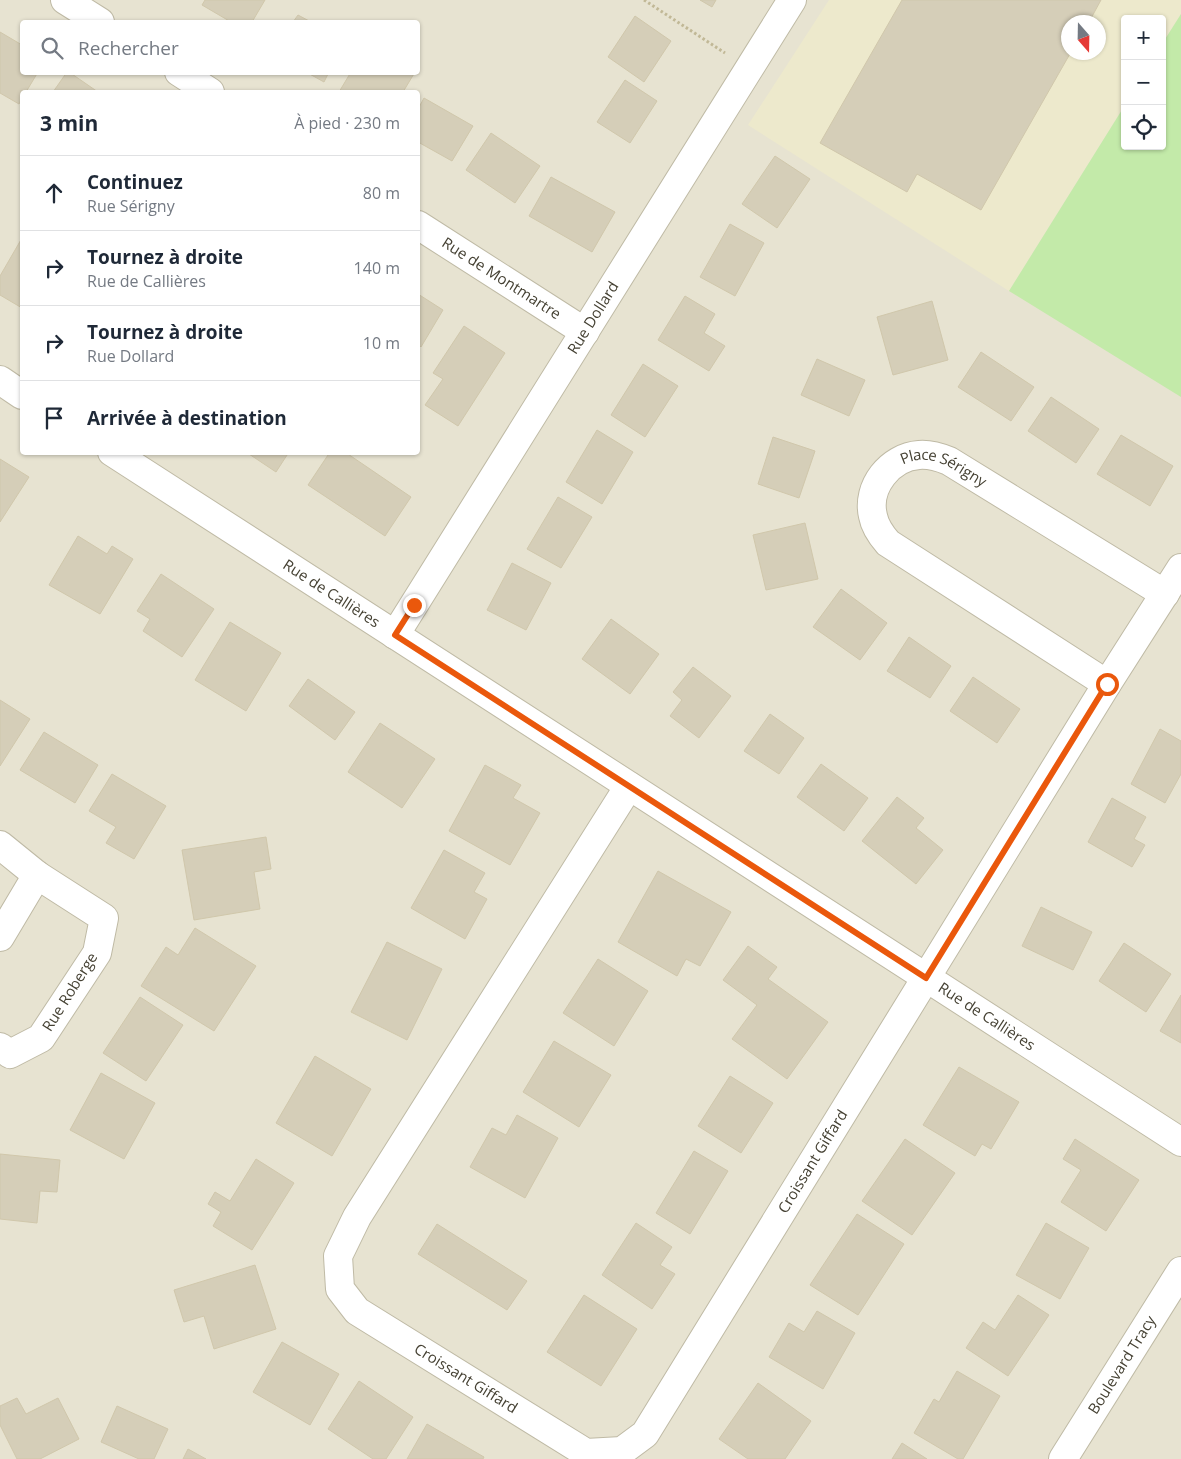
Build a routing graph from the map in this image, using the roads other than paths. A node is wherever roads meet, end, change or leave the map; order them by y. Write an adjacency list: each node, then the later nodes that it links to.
1 (65, 0): 3 (street)
2 (792, 0): 7 (street, Rue Dollard)
3 (97, 20)
4 (184, 75): 5 (street)
5 (207, 90)
6 (420, 226): 7 (street, Rue de Montmartre)
7 (584, 332): 13 (street, Rue Dollard)
8 (0, 380): 9 (street)
9 (20, 394)
10 (117, 455): 13 (street, Rue de Callières)
11 (1181, 568): 12 (street, Croissant Giffard)
12 (1165, 594): 14 (street, Croissant Giffard); 14 (street, Place Sérigny)
13 (395, 635): 15 (street, Rue de Callières)
14 (1107, 684): 19 (street, Croissant Giffard)
15 (629, 786): 19 (street, Rue de Callières); 19 (street, Croissant Giffard)
16 (0, 845): 17 (street, Rue Roberge)
17 (37, 875): 18 (street); 20 (street, Rue Roberge)
18 (0, 937)
19 (926, 978): 21 (street, Rue de Callières)
20 (0, 1047)
21 (1181, 1142)
22 (1181, 1271): 23 (street, Boulevard Tracy)
23 (1063, 1459)

